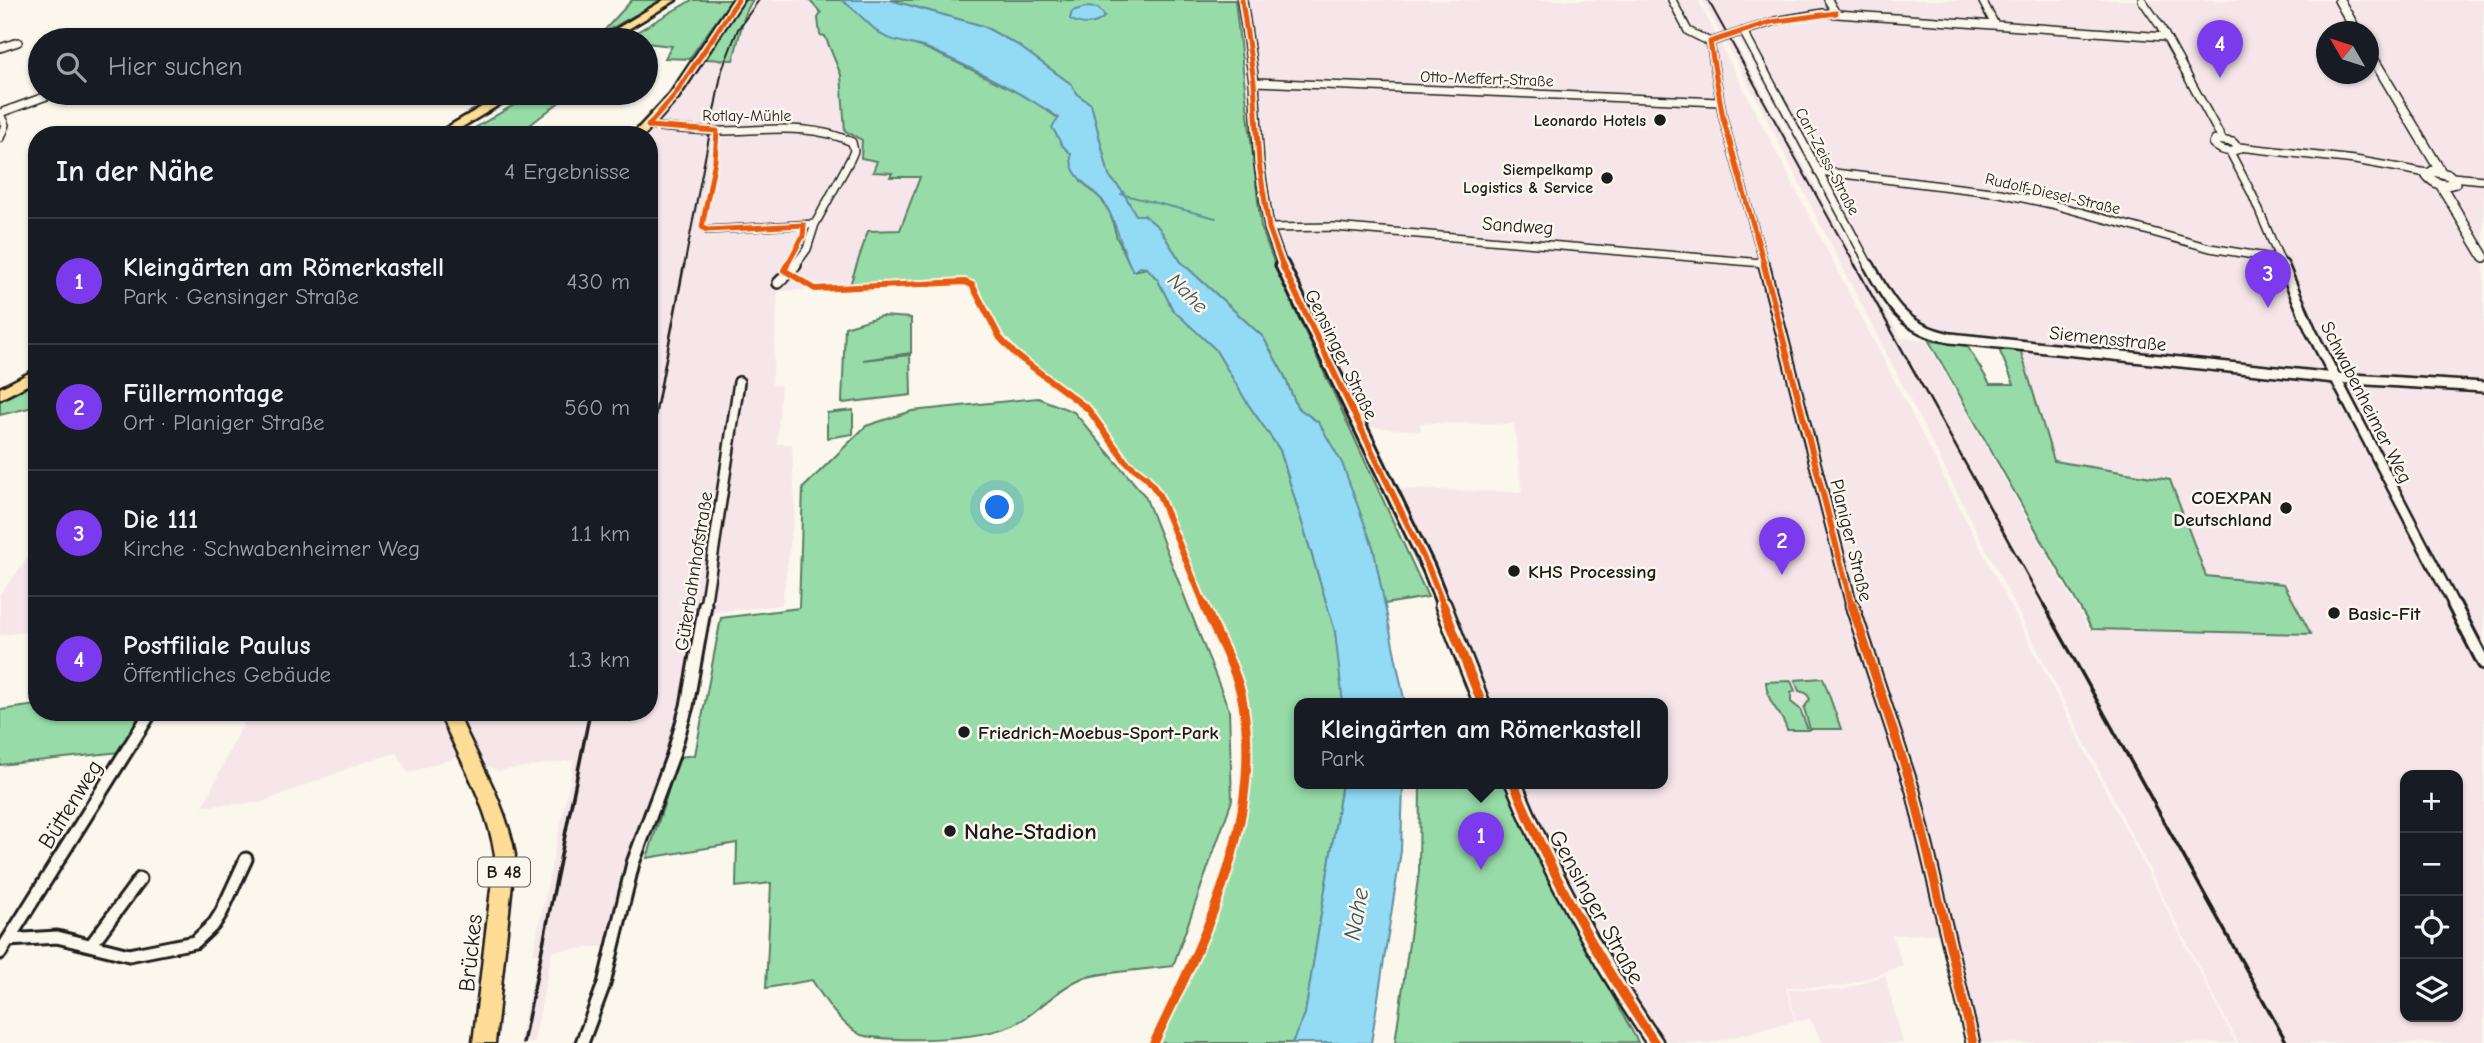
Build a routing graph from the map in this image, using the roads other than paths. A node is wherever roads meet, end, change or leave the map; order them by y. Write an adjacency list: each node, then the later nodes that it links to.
1 (671, 0): 14 (main road)
2 (680, 0): 15 (main road)
3 (738, 0): 31 (main road)
4 (1242, 0): 23 (street, Gensinger Straße)
5 (1672, 0): 18 (street)
6 (1828, 0): 10 (street)
7 (1982, 0): 13 (street)
8 (2142, 0): 17 (street)
9 (2336, 0): 11 (street); 12 (street)
10 (1836, 13): 13 (street); 16 (street)
11 (2346, 21)
12 (2350, 21)
13 (1994, 23): 17 (street)
14 (623, 28)
15 (633, 28)
16 (1743, 31): 18 (street); 35 (street, Carl-Zeiss-Straße)
17 (2165, 37): 34 (street)
18 (1710, 42): 24 (street, Planiger Straße)
19 (18, 43): 20 (street)
20 (0, 48)
21 (2379, 72): 36 (street)
22 (2379, 78): 36 (street)
23 (1254, 82): 24 (street, Otto-Meffert-Straße); 40 (street, Gensinger Straße)
24 (1719, 102): 45 (street, Planiger Straße)
25 (28, 103): 28 (street)
26 (492, 105): 29 (main road)
27 (502, 105): 30 (main road)
28 (0, 113): 33 (street)
29 (456, 126)
30 (466, 126)
31 (646, 126)
32 (658, 130): 39 (street, Rotlay-Mühle)
33 (0, 138)
34 (2235, 150): 36 (street); 44 (street, Schwabenheimer Weg)
35 (1818, 170): 44 (street, Rudolf-Diesel-Straße); 47 (street, Carl-Zeiss-Straße)
36 (2431, 174): 38 (street)
37 (2484, 180): 38 (street)
38 (2450, 182): 42 (street); 43 (street)
39 (815, 224): 41 (street); 46 (street)
40 (1269, 228): 45 (street, Sandweg); 56 (street, Gensinger Straße)
41 (707, 230)
42 (2484, 244)
43 (2484, 257)
44 (2279, 259): 50 (street, Schwabenheimer Weg)
45 (1763, 263): 68 (street, Planiger Straße)
46 (778, 283)
47 (1890, 303): 50 (street, Siemensstraße)
48 (28, 372): 52 (main road)
49 (28, 379): 54 (main road)
50 (2335, 379): 53 (street, Siemensstraße); 55 (street, Schwabenheimer Weg)
51 (739, 382): 66 (street, Güterbahnhofstraße)
52 (0, 386)
53 (2484, 387)
54 (0, 394)
55 (2484, 663)
56 (1480, 698)
57 (145, 721): 62 (street, Büttenweg)
58 (452, 721): 65 (main road, Brückes / B 48)
59 (1516, 789): 67 (street, Gensinger Straße)
60 (246, 859): 63 (street)
61 (141, 879): 63 (street)
62 (8, 940): 63 (street); 64 (street, Büttenweg)
63 (91, 945)
64 (0, 953)
65 (484, 1043)
66 (582, 1043)
67 (1655, 1043)
68 (1973, 1043)

